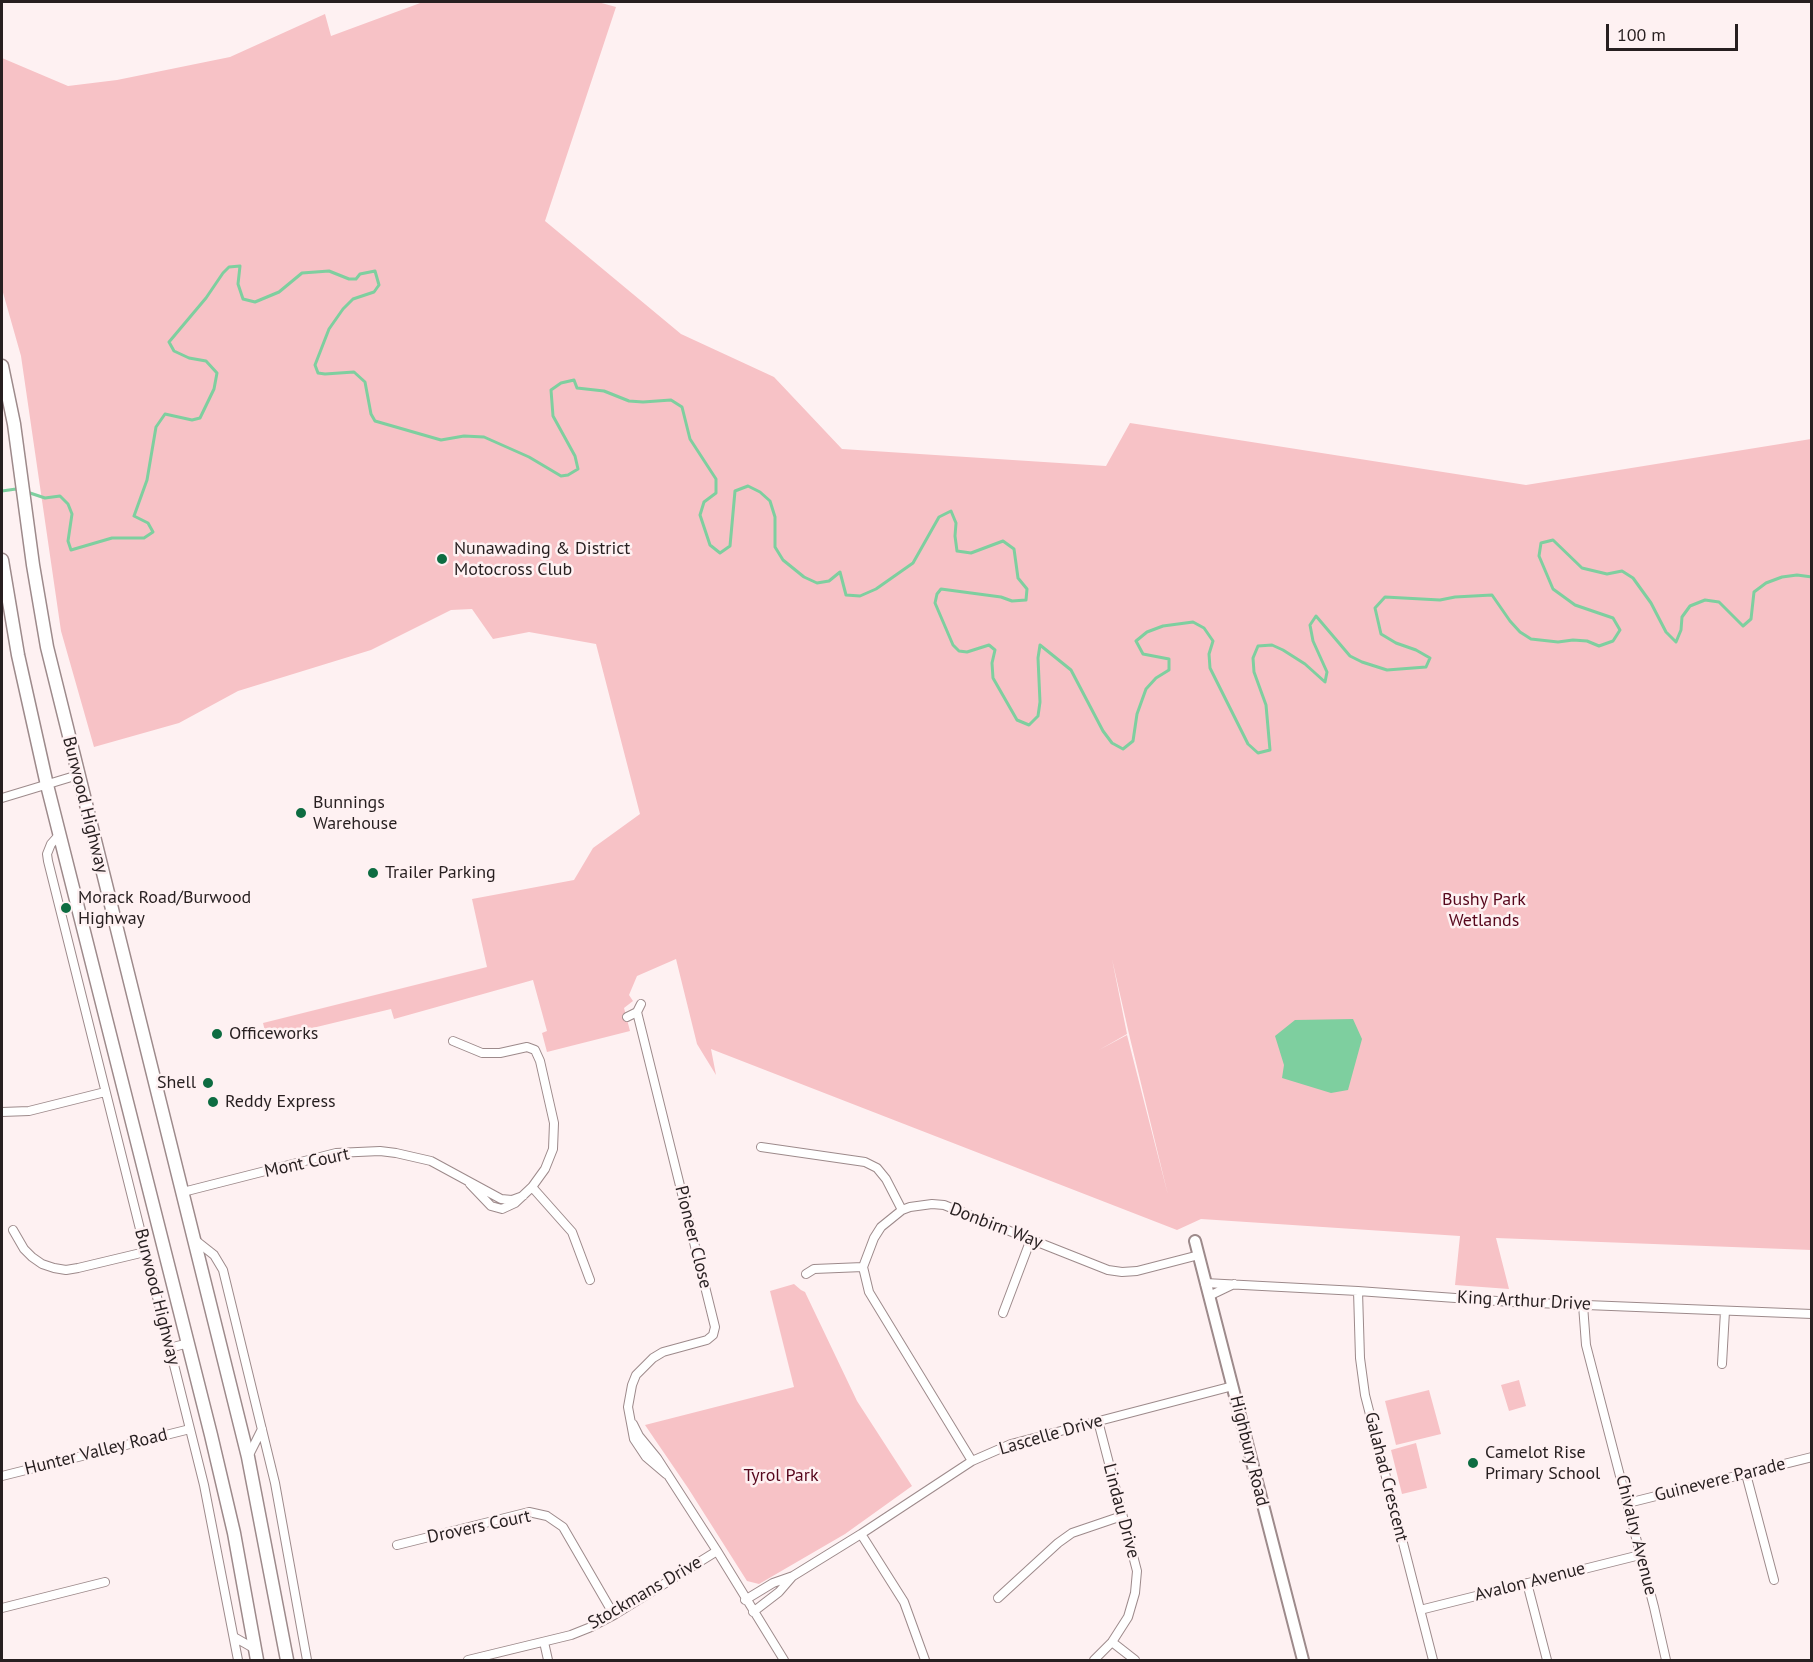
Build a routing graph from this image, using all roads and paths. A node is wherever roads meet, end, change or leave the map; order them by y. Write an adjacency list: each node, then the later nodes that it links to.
1 (2, 366): 3 (highway, Burwood Highway)
2 (2, 560): 4 (highway, Burwood Highway)
3 (78, 775): 4 (street); 17 (highway, Burwood Highway)
4 (47, 785): 5 (street); 6 (highway, Burwood Highway)
5 (2, 798)
6 (59, 835): 13 (street, Burwood Highway); 36 (highway, Burwood Highway)
7 (641, 1004): 8 (street)
8 (637, 1012): 9 (street); 52 (street, Pioneer Close)
9 (627, 1017)
10 (472, 1037): 12 (street)
11 (453, 1041): 12 (street, Mont Court)
12 (466, 1045): 16 (street, Mont Court)
13 (105, 1092): 14 (street); 23 (street, Burwood Highway)
14 (2, 1112)
15 (761, 1147): 18 (street)
16 (532, 1187): 17 (street, Mont Court); 27 (street)
17 (183, 1192): 20 (highway, Burwood Highway)
18 (902, 1210): 21 (street, Donbirn Way); 25 (street)
19 (13, 1230): 23 (street)
20 (194, 1239): 42 (street); 43 (highway, Burwood Highway)
21 (1031, 1239): 24 (street, Donbirn Way); 34 (street)
22 (1195, 1241): 24 (main road, Highbury Road)
23 (145, 1252): 37 (street, Burwood Highway)
24 (1198, 1255): 28 (main road, Highbury Road)
25 (863, 1267): 26 (street); 45 (street)
26 (806, 1274)
27 (590, 1280)
28 (1205, 1283): 29 (street, King Arthur Drive); 31 (main road, Highbury Road)
29 (1236, 1284): 30 (street, King Arthur Drive); 31 (street, King Arthur Drive)
30 (1358, 1290): 32 (street, King Arthur Drive); 61 (street, Galahad Crescent)
31 (1209, 1296): 39 (main road, Highbury Road)
32 (1583, 1305): 33 (street, King Arthur Drive); 48 (street, Chivalry Avenue)
33 (1725, 1311): 35 (street, King Arthur Drive); 38 (street)
34 (1003, 1313)
35 (1812, 1314)
36 (189, 1343): 37 (street); 67 (highway, Burwood Highway)
37 (169, 1348): 41 (street, Burwood Highway)
38 (1722, 1364)
39 (1233, 1386): 40 (street, Lascelle Drive); 77 (main road, Highbury Road)
40 (1098, 1421): 45 (street, Lascelle Drive); 49 (street, Lindau Drive)
41 (190, 1429): 47 (street, Hunter Valley Road); 64 (street, Burwood Highway)
42 (262, 1429): 43 (street); 70 (street)
43 (248, 1457): 69 (highway, Burwood Highway)
44 (1812, 1457): 46 (street, Guinevere Parade)
45 (972, 1461): 50 (street, Lascelle Drive)
46 (1746, 1474): 48 (street, Guinevere Parade); 55 (street)
47 (2, 1476)
48 (1628, 1503): 53 (street, Chivalry Avenue)
49 (1122, 1516): 58 (street); 65 (street, Lindau Drive)
50 (861, 1534): 54 (street, Lascelle Drive); 74 (street)
51 (397, 1545): 63 (street, Drovers Court)
52 (717, 1551): 59 (street); 63 (street, Stockmans Drive)
53 (1640, 1555): 57 (street, Avalon Avenue); 80 (street, Chivalry Avenue)
54 (793, 1576): 59 (street, Lascelle Drive); 62 (street, Lascelle Drive)
55 (1774, 1580)
56 (105, 1582): 60 (street)
57 (1527, 1582): 61 (street, Avalon Avenue); 79 (street)
58 (998, 1598)
59 (745, 1600): 62 (street)
60 (2, 1608)
61 (1420, 1610): 78 (street, Galahad Crescent)
62 (753, 1612): 73 (street)
63 (614, 1615): 66 (street, Stockmans Drive)
64 (234, 1637): 67 (street); 68 (street, Burwood Highway)
65 (1112, 1641): 75 (street, Lindau Drive); 76 (street)
66 (544, 1642): 71 (street, Stockmans Drive); 72 (street)
67 (256, 1655)
68 (238, 1660)
69 (287, 1660)
70 (308, 1660)
71 (468, 1660)
72 (548, 1660)
73 (784, 1660)
74 (925, 1660)
75 (1094, 1660)
76 (1134, 1660)
77 (1304, 1660)
78 (1433, 1660)
79 (1547, 1660)
80 (1666, 1660)

